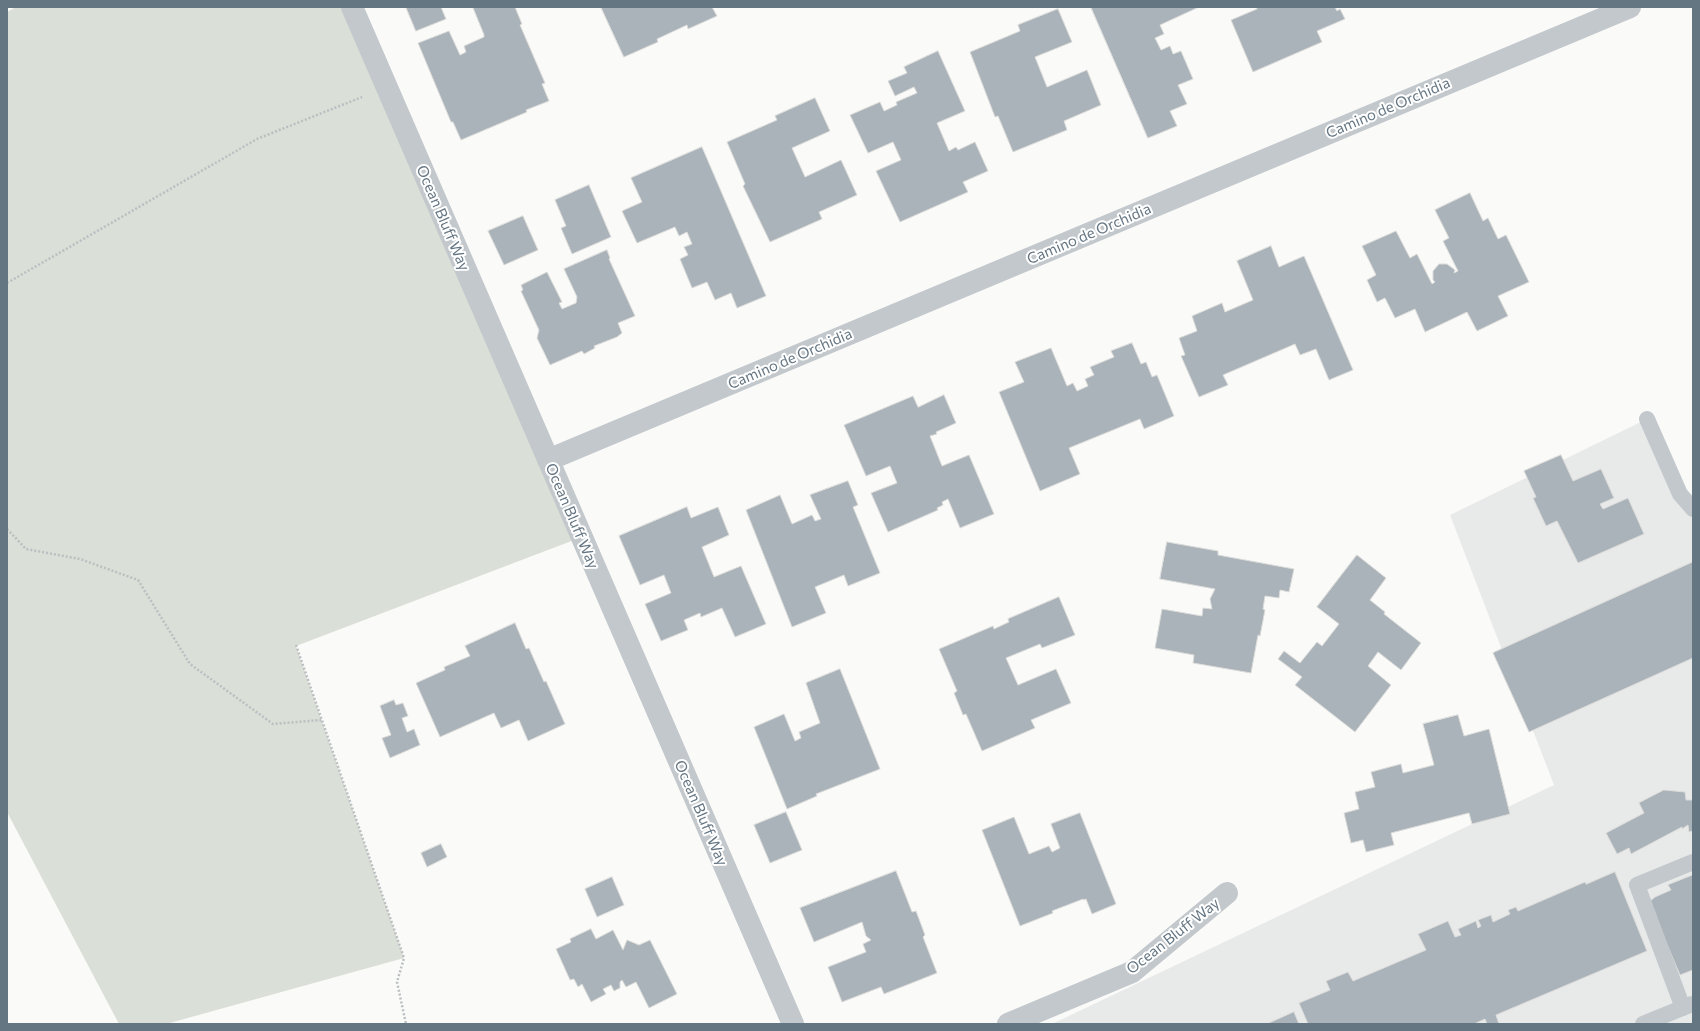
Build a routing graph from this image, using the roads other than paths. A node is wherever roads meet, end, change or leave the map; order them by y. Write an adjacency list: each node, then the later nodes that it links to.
1 (352, 7): 4 (street, Ocean Bluff Way)
2 (1630, 7): 4 (street, Camino de Orchidia)
3 (1647, 419): 5 (lane)
4 (548, 460): 9 (street, Ocean Bluff Way)
5 (1693, 510)
6 (1693, 862): 8 (lane)
7 (1227, 893): 10 (street, Ocean Bluff Way)
8 (1688, 1006): 11 (lane)
9 (793, 1024)
10 (1008, 1024)
11 (1643, 1024)

